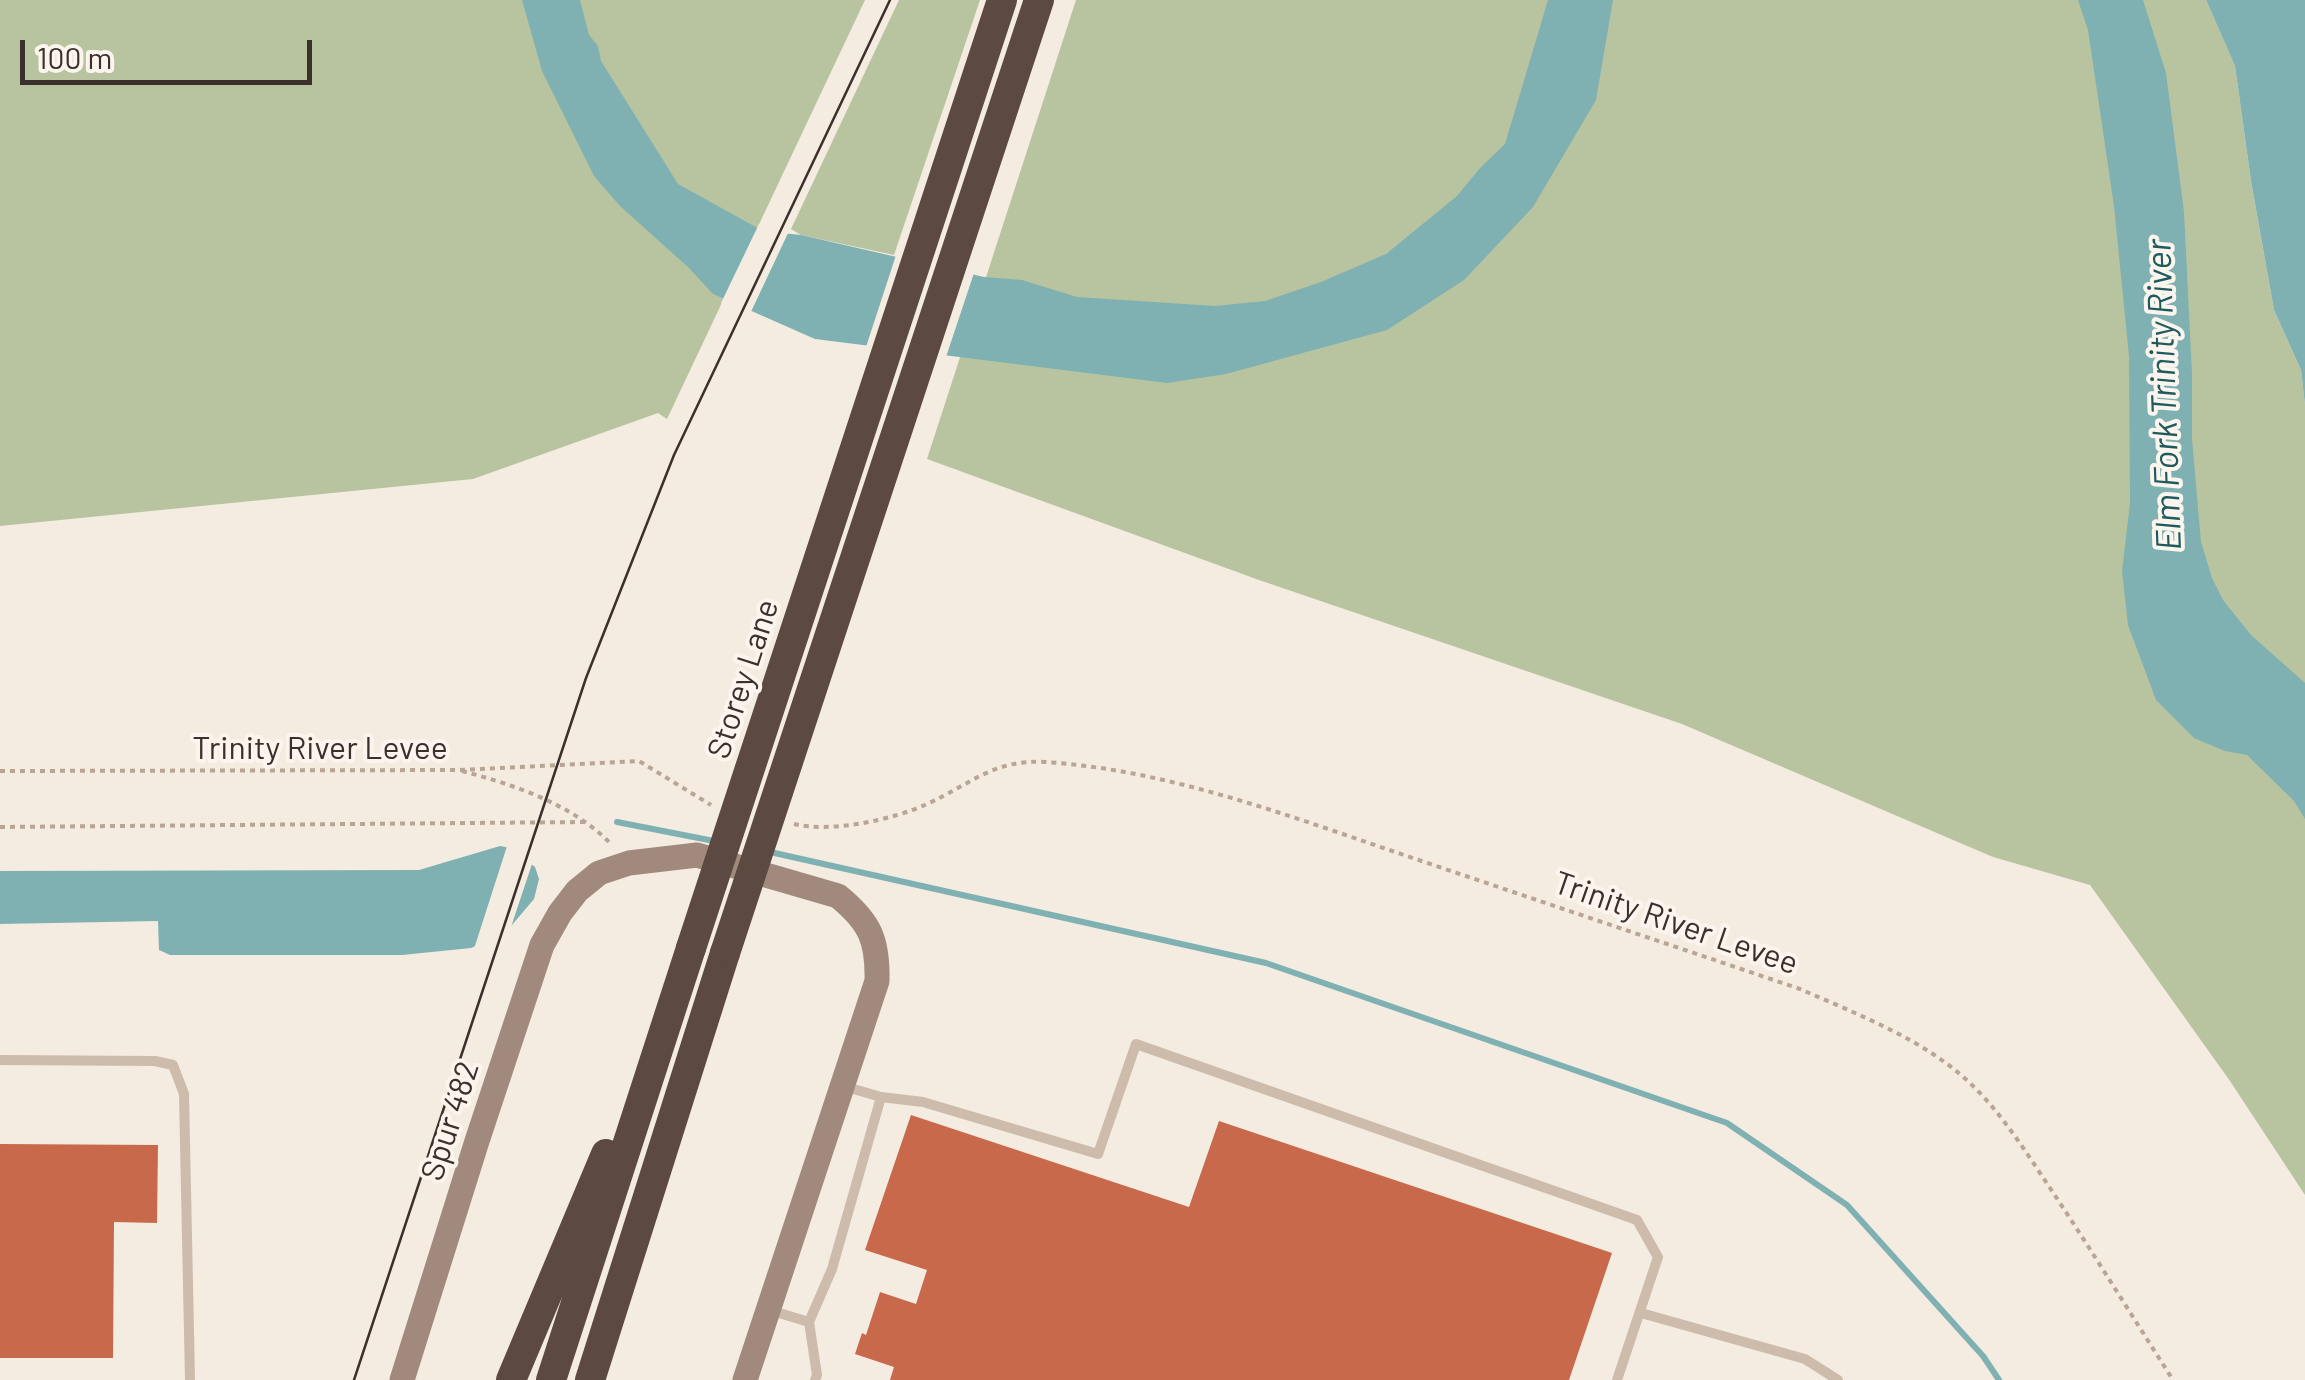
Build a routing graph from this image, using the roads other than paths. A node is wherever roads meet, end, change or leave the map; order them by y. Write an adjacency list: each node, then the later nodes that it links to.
1 (1002, 0): 3 (highway, Storey Lane, bridge)
2 (1039, 0): 14 (highway, bridge)
3 (661, 1039): 12 (highway); 13 (highway, Storey Lane)
4 (0, 1060): 10 (lane)
5 (841, 1085): 6 (lane); 7 (main road); 11 (main road, Spur 482)
6 (882, 1098): 8 (lane); 9 (lane)
7 (768, 1310): 9 (lane); 15 (main road)
8 (1641, 1313): 17 (lane); 18 (lane)
9 (809, 1322): 16 (lane)
10 (190, 1380)
11 (402, 1380)
12 (511, 1380)
13 (550, 1380)
14 (590, 1380)
15 (745, 1380)
16 (815, 1380)
17 (1617, 1380)
18 (1838, 1380)

